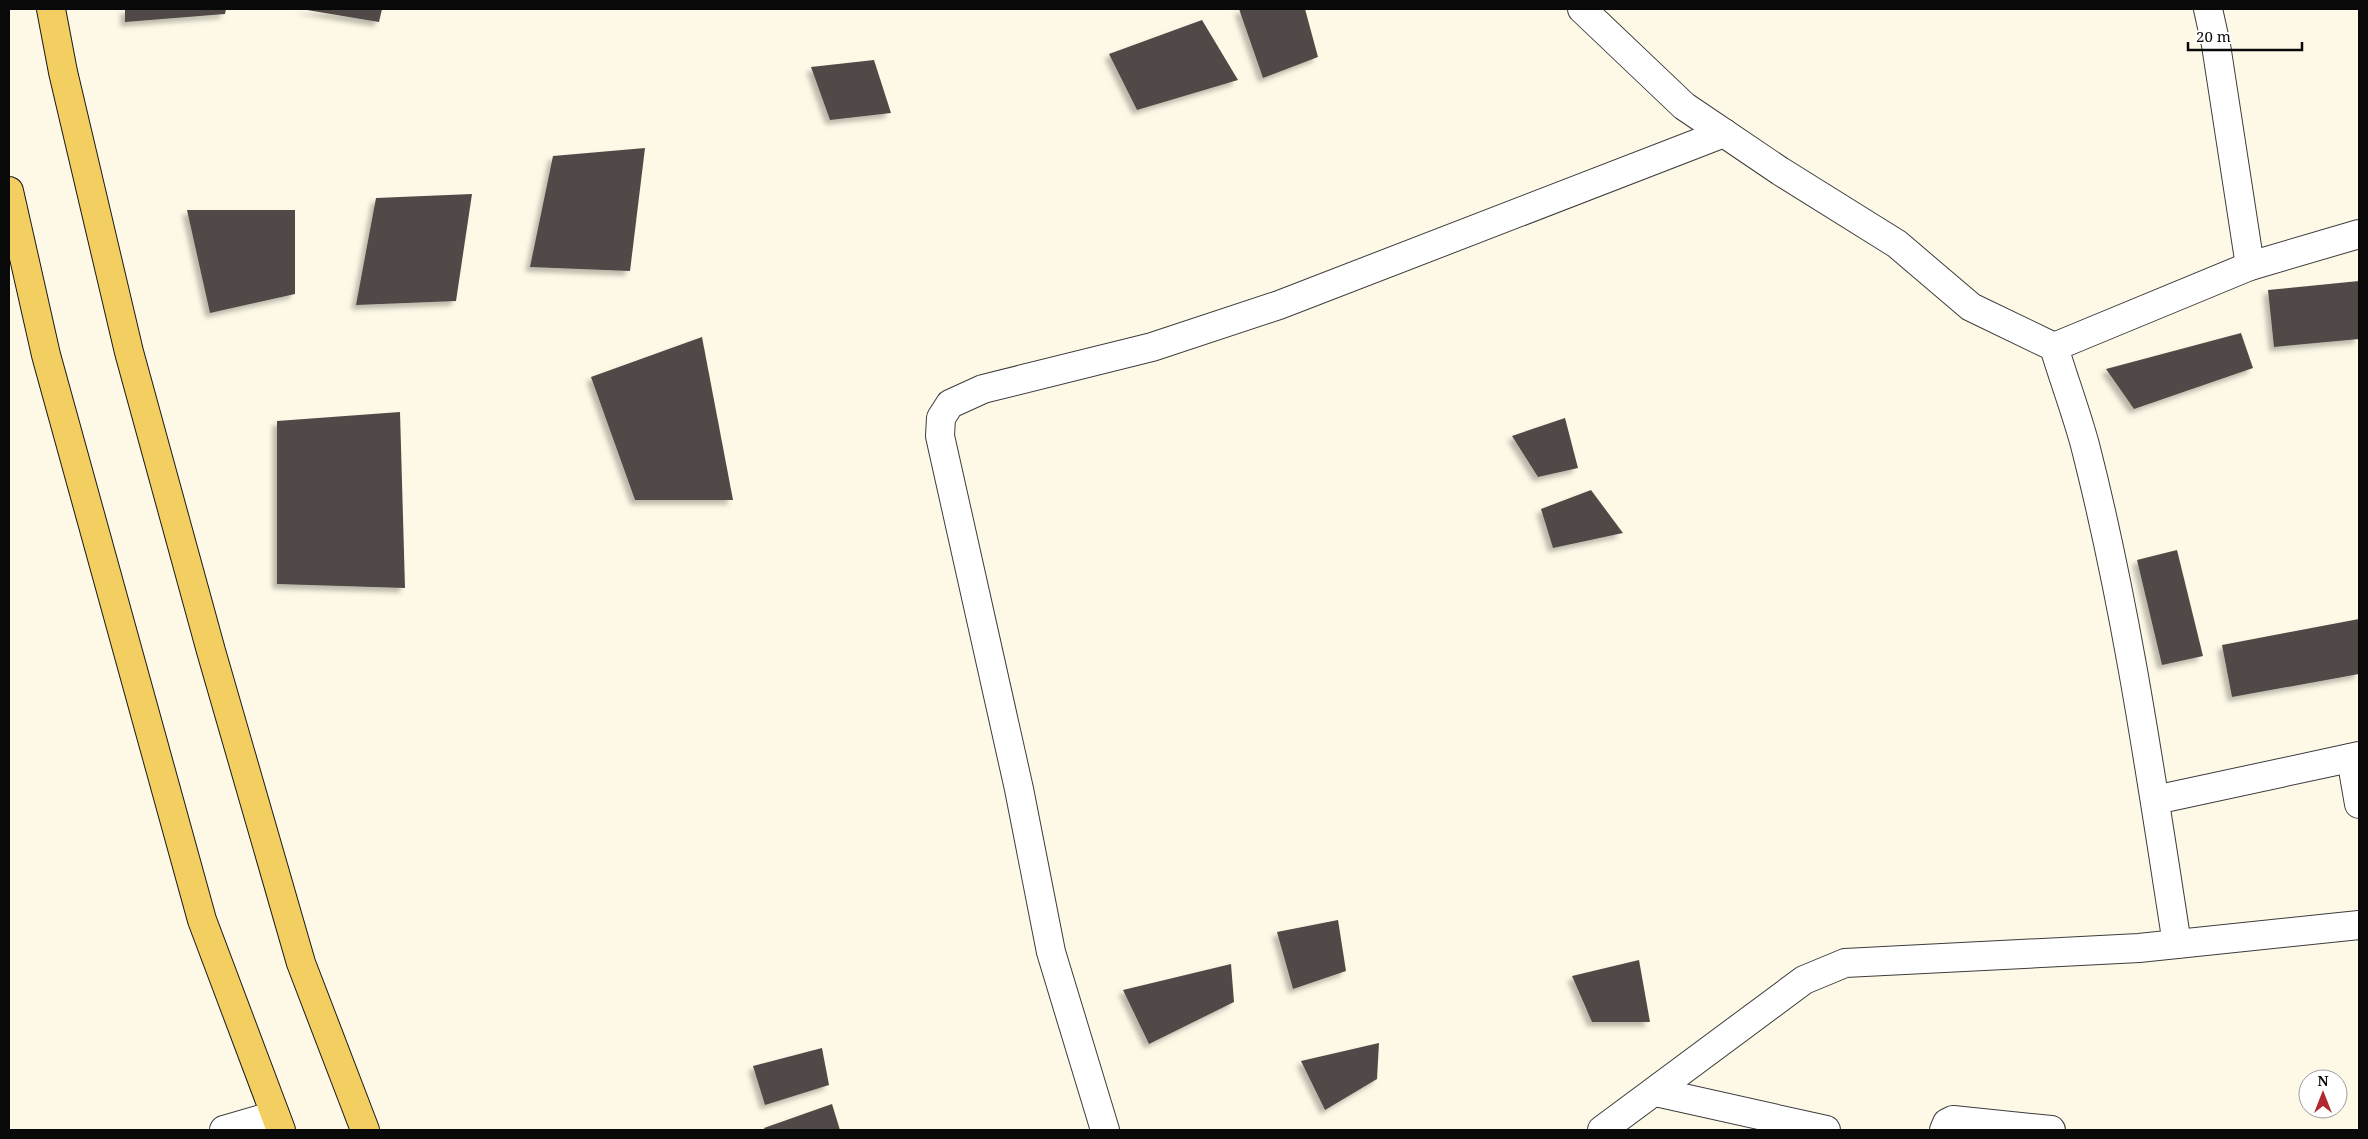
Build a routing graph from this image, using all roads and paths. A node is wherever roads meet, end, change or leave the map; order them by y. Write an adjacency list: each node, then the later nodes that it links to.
1 (51, 9): 17 (main road)
2 (1582, 9): 4 (street)
3 (2208, 9): 7 (street)
4 (1724, 133): 8 (street); 18 (street)
5 (9, 191): 15 (main road)
6 (2359, 234): 7 (street)
7 (2250, 266): 8 (street)
8 (2054, 347): 10 (street)
9 (2355, 757): 10 (street); 11 (street)
10 (2154, 800): 13 (street)
11 (2359, 804)
12 (2359, 925): 13 (street)
13 (2177, 944): 14 (street)
14 (1656, 1092): 19 (street); 20 (street)
15 (278, 1122): 16 (street)
16 (224, 1130)
17 (365, 1130)
18 (1105, 1130)
19 (1602, 1130)
20 (1826, 1130)
21 (1944, 1130): 22 (street)
22 (2051, 1130)

